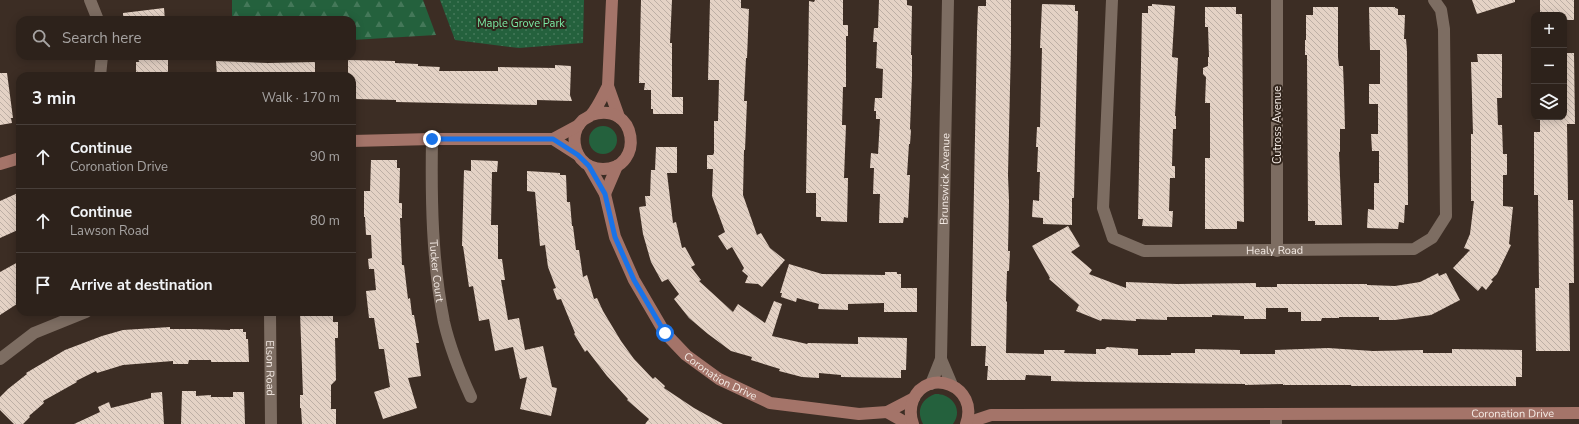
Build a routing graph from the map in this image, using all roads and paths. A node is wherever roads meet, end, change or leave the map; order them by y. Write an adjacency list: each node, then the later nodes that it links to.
1 (90, 0): 7 (street)
2 (612, 0): 10 (street)
3 (948, 0): 27 (street, Brunswick Avenue)
4 (1112, 0): 23 (street, Healy Road)
5 (1277, 0): 23 (street, Cutross Avenue)
6 (1434, 0): 23 (street, Healy Road)
7 (96, 16)
8 (102, 60): 9 (street)
9 (100, 72)
10 (608, 86): 11 (street); 12 (street)
11 (591, 115): 12 (street); 13 (street)
12 (619, 117): 21 (street)
13 (579, 125): 15 (street); 17 (street)
14 (432, 139): 15 (street); 16 (street); 30 (street, Tucker Court)
15 (553, 139): 17 (street)
16 (356, 141)
17 (578, 155): 20 (street)
18 (16, 159): 19 (street)
19 (0, 164)
20 (589, 166): 21 (street); 22 (street, Coronation Drive)
21 (616, 166): 22 (street)
22 (605, 194): 33 (street, Coronation Drive)
23 (1277, 251)
24 (76, 316): 26 (street)
25 (270, 316): 37 (street, Elson Road)
26 (0, 359)
27 (941, 359): 28 (street, Brunswick Avenue); 29 (street, Brunswick Avenue)
28 (931, 384): 29 (street); 31 (street, Coronation Drive)
29 (952, 385): 32 (street)
30 (471, 397)
31 (914, 398): 33 (street, Coronation Drive); 39 (street)
32 (967, 401): 35 (street); 40 (street)
33 (887, 412): 38 (street)
34 (1579, 414): 36 (street, Coronation Drive)
35 (991, 415): 36 (street, Coronation Drive); 40 (street, Coronation Drive)
36 (1276, 420)
37 (271, 424)
38 (908, 424)
39 (913, 424)
40 (967, 424)

